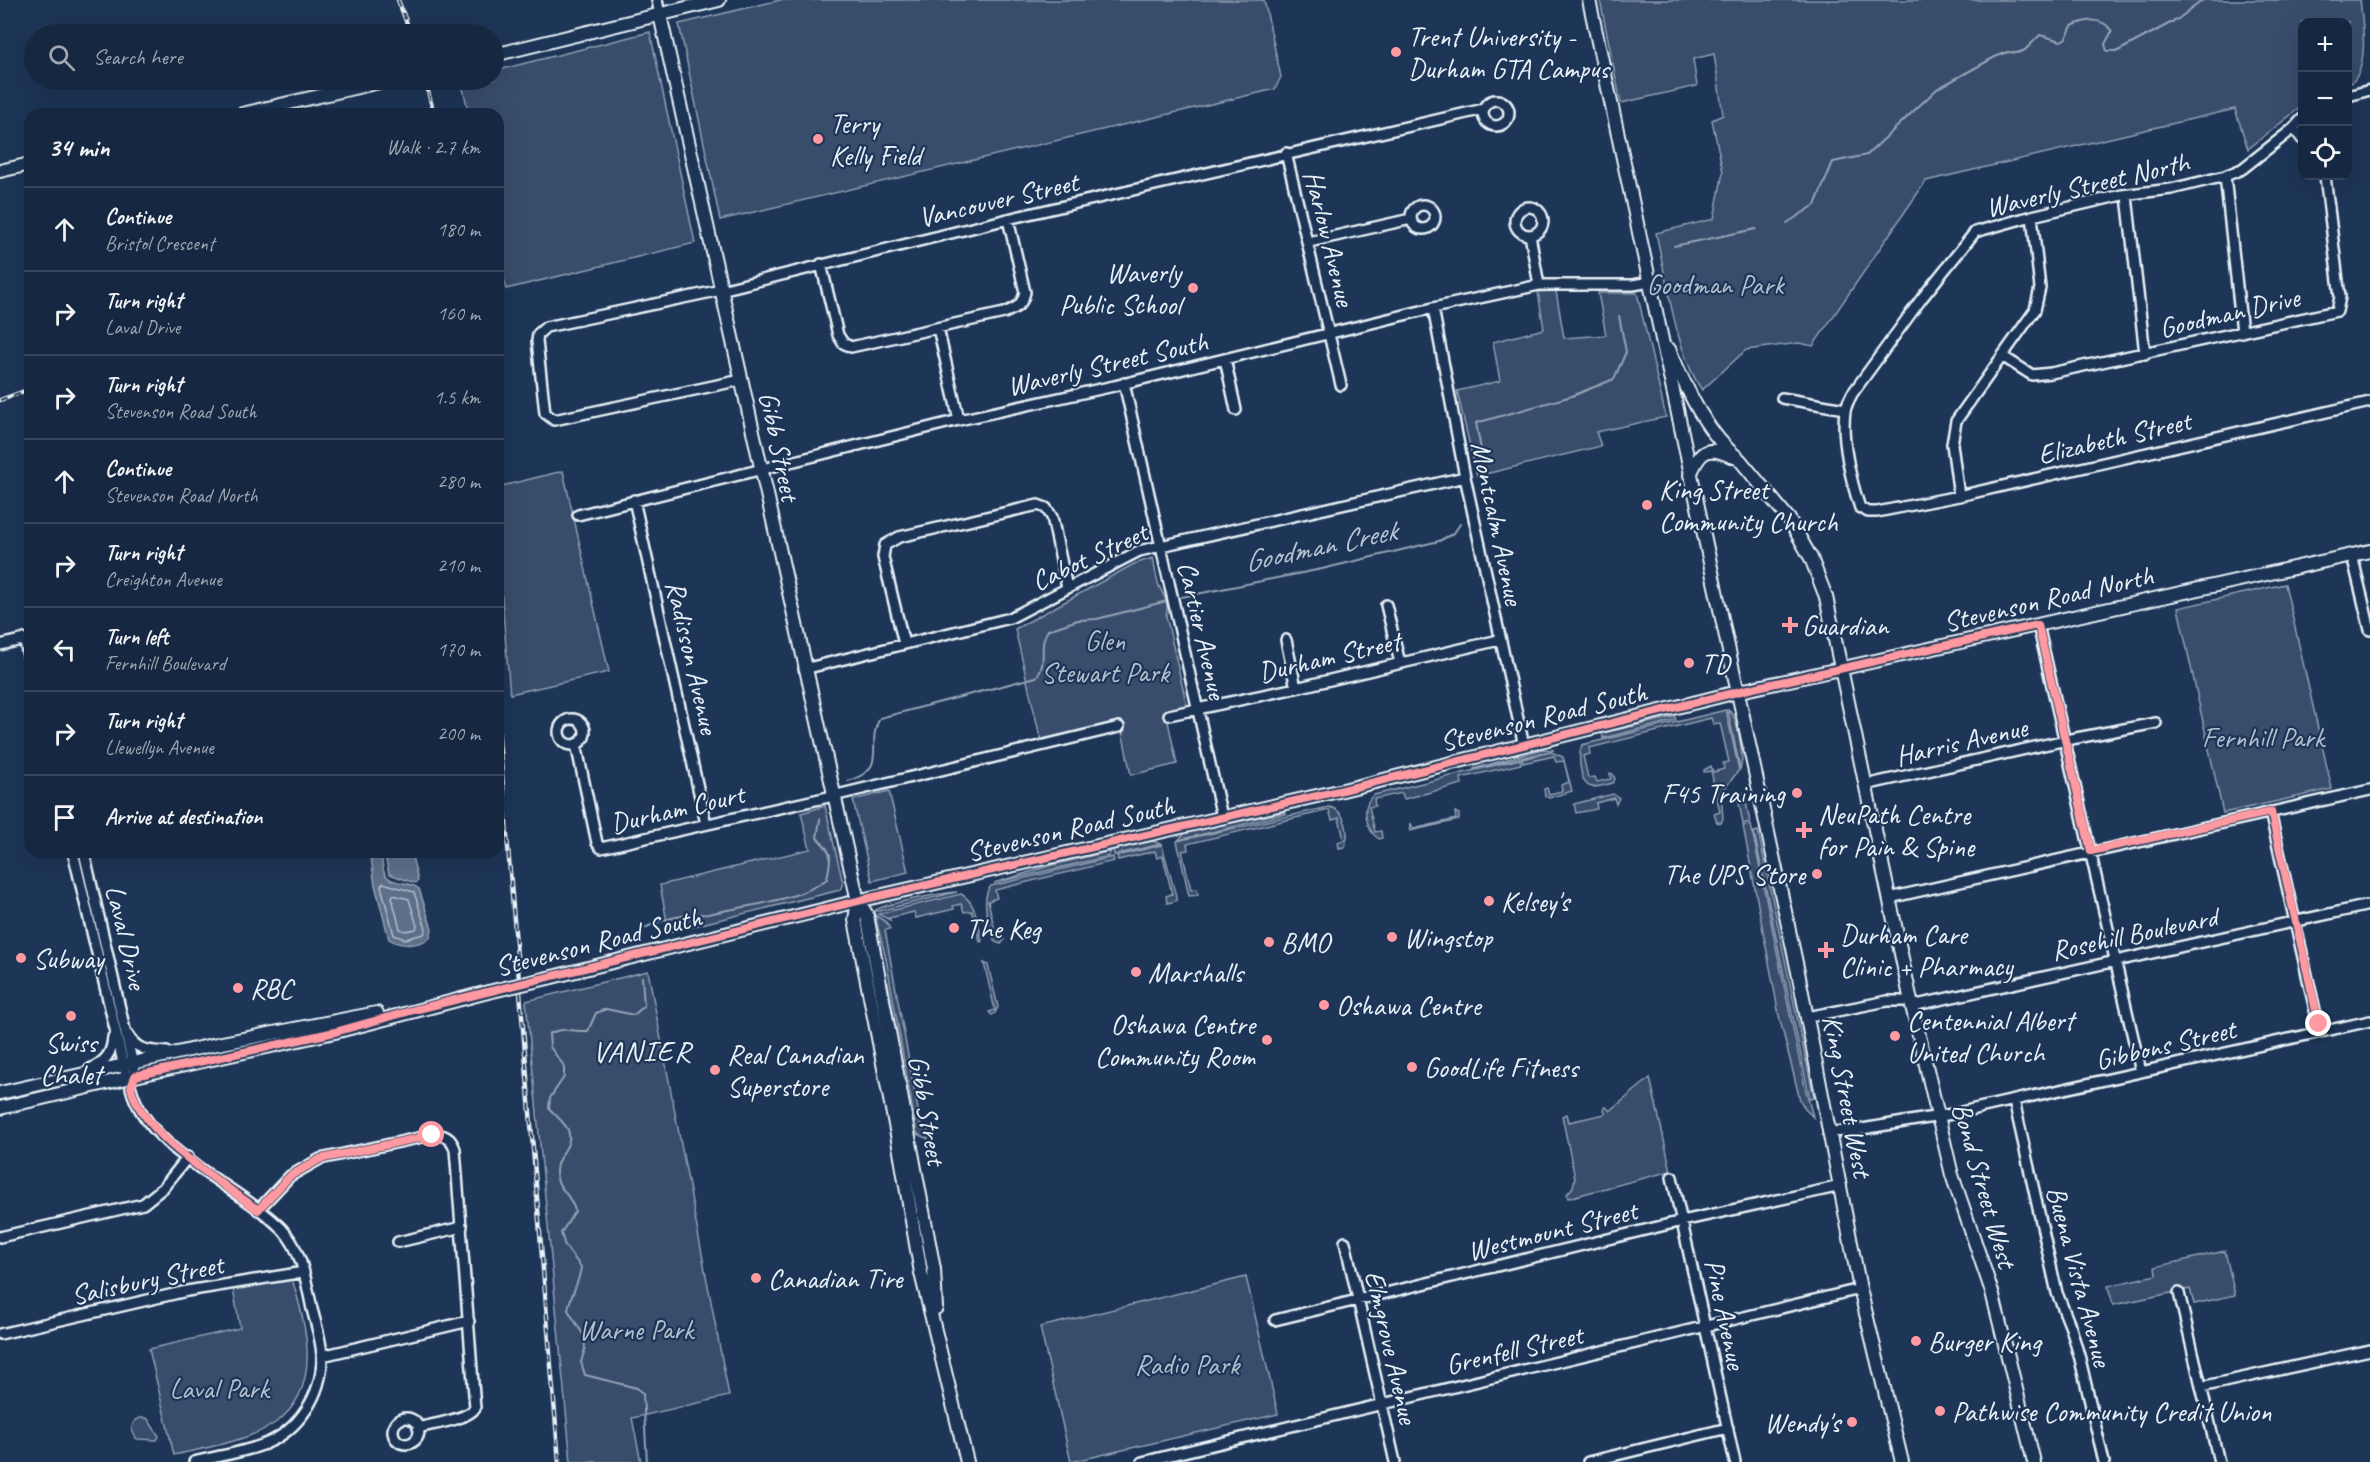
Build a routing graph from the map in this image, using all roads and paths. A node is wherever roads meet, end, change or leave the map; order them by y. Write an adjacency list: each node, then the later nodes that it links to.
1 (657, 0): 4 (street, Gibb Street)
2 (719, 0): 4 (main road)
3 (1589, 0): 26 (main road, King Street West)
4 (660, 15): 5 (main road); 28 (main road, Gibb Street)
5 (504, 53)
6 (345, 90): 9 (main road)
7 (2370, 90): 8 (street)
8 (2352, 95)
9 (268, 108)
10 (1484, 109): 14 (street, Vancouver Street)
11 (2298, 124): 12 (street, Waverly Street North)
12 (2294, 128): 13 (street); 17 (street, Waverly Street North)
13 (2298, 134)
14 (1286, 153): 21 (street, Vancouver Street); 24 (street, Harlow Avenue)
15 (24, 165): 16 (main road)
16 (0, 171)
17 (2225, 176): 19 (street, Waverly Street North); 33 (street)
18 (2325, 180): 33 (street, Goodman Drive)
19 (2127, 196): 20 (street, Waverly Street North); 34 (street)
20 (2032, 216): 35 (street); 42 (street, Waverly Street North)
21 (1008, 219): 25 (street, Vancouver Street); 30 (street)
22 (1410, 219): 24 (street)
23 (1530, 235): 27 (street)
24 (1309, 242): 32 (street, Harlow Avenue)
25 (821, 264): 28 (street, Vancouver Street); 30 (street)
26 (1650, 282): 27 (street, Waverly Street South); 31 (main road, King Street West)
27 (1539, 285): 29 (street, Waverly Street South)
28 (721, 290): 37 (main road, Gibb Street); 37 (street, Vancouver Street)
29 (1433, 308): 32 (street, Waverly Street South); 48 (street, Montcalm Avenue)
30 (938, 328): 44 (street)
31 (1660, 330): 45 (main road, Bond Street West); 47 (main road, King Street West)
32 (1330, 332): 36 (street, Waverly Street South); 39 (street, Harlow Avenue)
33 (2242, 332): 34 (street, Goodman Drive)
34 (2145, 354): 35 (street, Goodman Drive)
35 (2002, 356): 49 (street)
36 (1225, 359): 38 (street, Waverly Street South); 43 (street)
37 (741, 380): 46 (main road, Gibb Street)
38 (1124, 383): 44 (street, Waverly Street South); 53 (street, Cartier Avenue)
39 (1341, 385)
40 (1782, 398): 42 (street)
41 (2370, 402): 49 (street, Elizabeth Street)
42 (1845, 409): 51 (street, Waverly Street North)
43 (1236, 410)
44 (959, 420): 46 (street, Waverly Street South)
45 (1740, 460): 47 (main road); 67 (main road, Bond Street West)
46 (761, 470): 50 (street, Waverly Street South); 66 (main road, Gibb Street)
47 (1689, 475): 69 (main road, King Street West)
48 (1465, 477): 53 (street, Cabot Street); 62 (street, Montcalm Avenue)
49 (1959, 496): 51 (street, Elizabeth Street)
50 (634, 500): 52 (street, Waverly Street South); 82 (street, Radisson Avenue)
51 (1868, 512)
52 (578, 515)
53 (1160, 546): 56 (street, Cabot Street); 70 (street, Cartier Avenue)
54 (2370, 551): 55 (main road, Stevenson Road North)
55 (2352, 555): 58 (main road, Stevenson Road North); 59 (street)
56 (1067, 588): 63 (street, Cabot Street); 63 (street)
57 (1386, 605): 65 (street)
58 (2038, 625): 67 (main road, Stevenson Road North); 74 (street)
59 (2370, 630)
60 (24, 639): 64 (street)
61 (1286, 640): 68 (street)
62 (1499, 640): 65 (street, Durham Street); 76 (street, Montcalm Avenue)
63 (904, 644): 66 (street, Cabot Street)
64 (0, 645)
65 (1400, 663): 68 (street, Durham Street)
66 (804, 669): 79 (main road, Gibb Street)
67 (1842, 669): 69 (main road, Stevenson Road North); 77 (main road, Bond Street West)
68 (1296, 688): 70 (street, Durham Street)
69 (1737, 692): 76 (main road, Stevenson Road South); 94 (main road, King Street West)
70 (1199, 708): 71 (street, Durham Street); 81 (street, Cartier Avenue)
71 (1169, 715)
72 (2156, 723): 74 (street, Harris Avenue)
73 (1119, 727): 79 (street)
74 (2066, 740): 77 (street, Harris Avenue); 83 (street)
75 (576, 744): 82 (street, Durham Court)
76 (1524, 746): 81 (main road, Stevenson Road South)
77 (1865, 786): 86 (main road, Bond Street West)
78 (2370, 790): 80 (street)
79 (833, 796): 82 (street, Durham Court); 87 (main road, Gibb Street)
80 (2271, 812): 83 (street); 89 (street)
81 (1222, 817): 87 (main road, Stevenson Road South)
82 (706, 824)
83 (2091, 851): 86 (street); 90 (street)
84 (74, 858): 92 (street, Laval Drive)
85 (85, 858): 96 (street, Laval Drive)
86 (1889, 898): 91 (main road, Bond Street West)
87 (858, 901): 93 (main road, Stevenson Road South, bridge); 132 (main road, Gibb Street)
88 (2365, 906): 89 (street, Rosehill Boulevard)
89 (2297, 920): 90 (street, Rosehill Boulevard); 97 (street)
90 (2116, 960): 91 (street, Rosehill Boulevard); 100 (street)
91 (1912, 1003): 94 (street, Rosehill Boulevard); 106 (main road, Bond Street West)
92 (110, 1010): 99 (street, Laval Drive); 101 (street, Laval Drive)
93 (414, 1010): 98 (main road, Stevenson Road South); 102 (main road, Stevenson Road South)
94 (1807, 1017): 107 (main road, King Street West)
95 (2370, 1021): 97 (street, Gibbons Street)
96 (126, 1032): 98 (street, Laval Drive); 99 (street, Laval Drive)
97 (2320, 1032): 100 (street, Gibbons Street)
98 (176, 1053): 99 (main road, Stevenson Road South)
99 (128, 1064): 101 (main road, Stevenson Road South); 102 (street, Laval Drive)
100 (2141, 1072): 104 (street, Gibbons Street)
101 (80, 1074): 103 (main road, Stevenson Road South)
102 (131, 1081): 105 (main road, Stevenson Road South); 108 (street, Laval Drive)
103 (0, 1093)
104 (2014, 1101): 106 (street, Gibbons Street); 139 (street, Buena Vista Avenue)
105 (0, 1108)
106 (1939, 1116): 107 (street, Gibbons Street); 138 (main road, Bond Street West)
107 (1828, 1132): 110 (main road, King Street West)
108 (188, 1157): 111 (street, Laval Drive); 114 (street)
109 (1672, 1177): 112 (street, Pine Avenue)
110 (1841, 1186): 112 (street, Westmount Street); 118 (main road, King Street West)
111 (258, 1210): 113 (street); 117 (street, Laval Drive)
112 (1683, 1221): 120 (street, Westmount Street); 123 (street, Pine Avenue)
113 (462, 1227): 115 (street); 122 (street)
114 (0, 1237)
115 (398, 1242)
116 (1345, 1242): 120 (street, Elmgrove Avenue)
117 (304, 1272): 124 (street, Salisbury Street); 126 (street, Laval Drive)
118 (1860, 1289): 123 (street, Grenfell Street); 137 (main road, King Street West)
119 (2179, 1293): 127 (street)
120 (1358, 1300): 121 (street, Westmount Street); 128 (street, Elmgrove Avenue)
121 (1275, 1320)
122 (469, 1321): 126 (street); 129 (street)
123 (1706, 1327): 128 (street, Grenfell Street); 130 (street, Pine Avenue)
124 (0, 1334)
125 (2370, 1350): 127 (street)
126 (322, 1356): 131 (street, Laval Drive)
127 (2200, 1387): 140 (street)
128 (1383, 1404): 133 (street, Grenfell Street); 134 (street, Elmgrove Avenue)
129 (418, 1428)
130 (1728, 1428): 135 (street); 136 (street, Pine Avenue)
131 (194, 1462)
132 (967, 1462)
133 (1142, 1462)
134 (1395, 1462)
135 (1588, 1462)
136 (1735, 1462)
137 (1902, 1462)
138 (2034, 1462)
139 (2104, 1462)
140 (2219, 1462)

